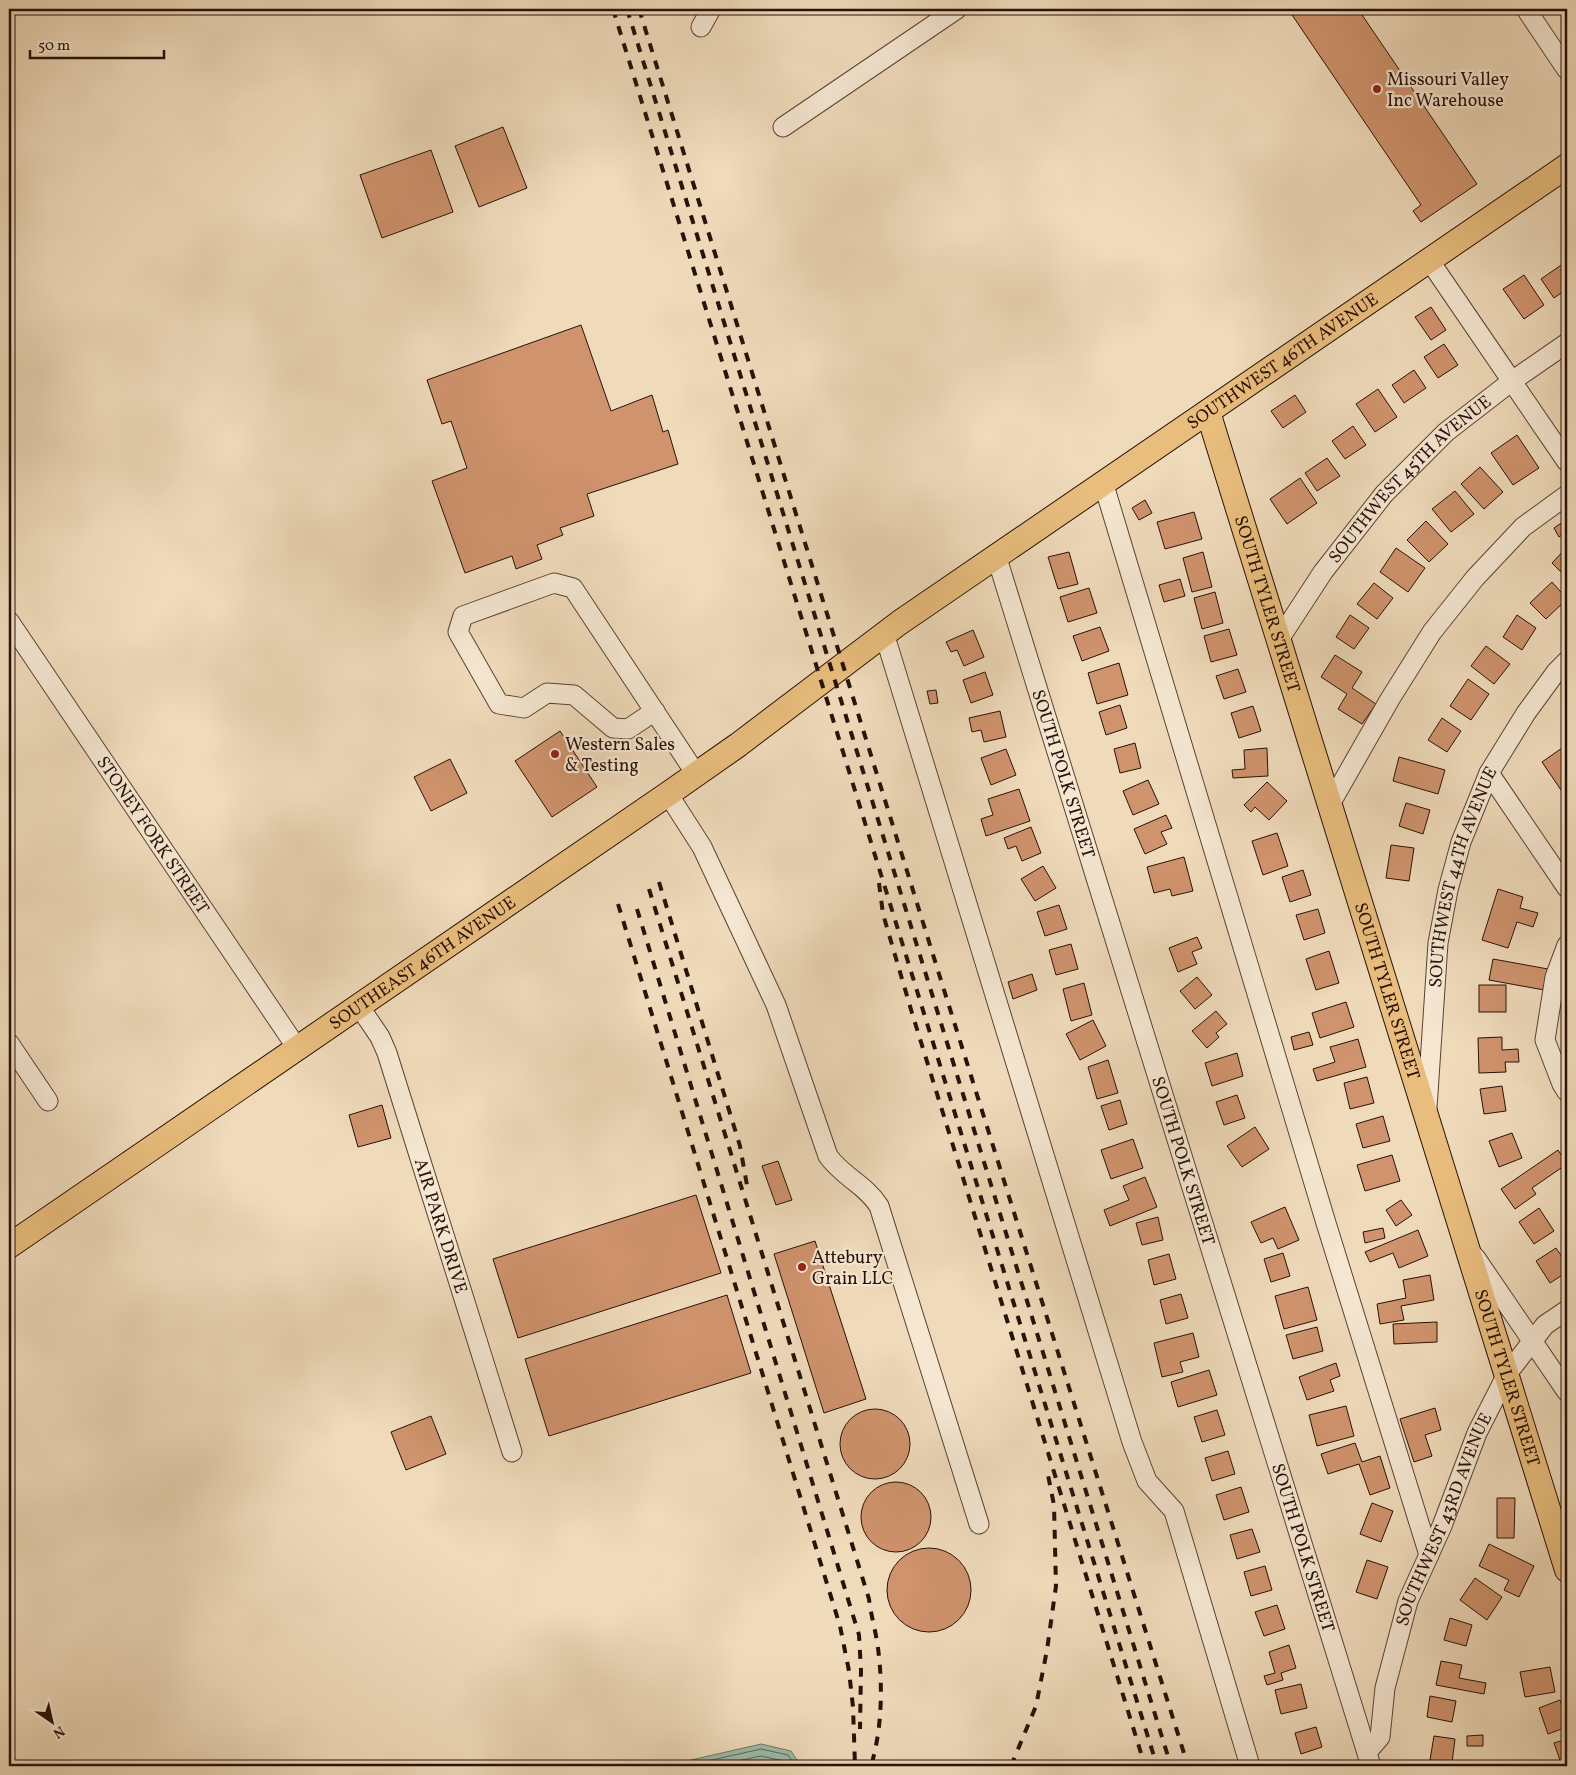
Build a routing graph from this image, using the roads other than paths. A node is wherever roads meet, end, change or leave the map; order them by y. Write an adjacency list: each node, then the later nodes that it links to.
1 (711, 9): 4 (street)
2 (957, 9): 6 (street)
3 (1526, 9): 5 (street)
4 (701, 27)
5 (1567, 70)
6 (783, 127)
7 (1567, 166): 8 (main road, SOUTHWEST 46TH AVENUE)
8 (1429, 260): 10 (street); 11 (main road, SOUTHWEST 46TH AVENUE)
9 (1567, 343): 10 (street, SOUTHWEST 45TH AVENUE)
10 (1512, 381): 12 (street); 18 (street, SOUTHWEST 45TH AVENUE)
11 (1208, 412): 13 (main road, SOUTHWEST 46TH AVENUE); 18 (main road, SOUTH TYLER STREET)
12 (1567, 462)
13 (1103, 482): 15 (main road, SOUTHWEST 46TH AVENUE); 41 (street)
14 (1567, 495): 24 (street)
15 (996, 555): 17 (main road, SOUTHWEST 46TH AVENUE); 43 (street, SOUTH POLK STREET)
16 (9, 621): 29 (street, STONEY FORK STREET)
17 (884, 633): 22 (main road, SOUTHEAST 46TH AVENUE); 44 (street)
18 (1278, 641): 24 (main road, SOUTH TYLER STREET)
19 (1567, 663): 21 (street, SOUTHWEST 44TH AVENUE)
20 (655, 711): 20 (street); 22 (street)
21 (1489, 773): 25 (street); 32 (street, SOUTHWEST 44TH AVENUE)
22 (696, 774): 23 (main road, SOUTHEAST 46TH AVENUE)
23 (668, 794): 27 (main road, SOUTHEAST 46TH AVENUE); 40 (street)
24 (1329, 806): 32 (main road, SOUTH TYLER STREET)
25 (1567, 888)
26 (1567, 945): 30 (street)
27 (359, 1006): 29 (main road, SOUTHEAST 46TH AVENUE); 39 (street, AIR PARK DRIVE)
28 (9, 1043): 31 (street)
29 (297, 1048): 33 (main road, SOUTHEAST 46TH AVENUE)
30 (1567, 1092)
31 (48, 1101)
32 (1426, 1120): 34 (main road, SOUTH TYLER STREET)
33 (9, 1246)
34 (1466, 1246): 36 (street); 37 (main road, SOUTH TYLER STREET)
35 (1567, 1310): 36 (street, SOUTHWEST 43RD AVENUE)
36 (1532, 1341): 37 (street, SOUTHWEST 43RD AVENUE); 38 (street)
37 (1507, 1374): 41 (street, SOUTHWEST 43RD AVENUE); 42 (main road, SOUTH TYLER STREET)
38 (1567, 1392)
39 (512, 1452)
40 (979, 1524)
41 (1429, 1555): 43 (street, SOUTHWEST 43RD AVENUE)
42 (1567, 1570)
43 (1369, 1759)
44 (1250, 1766)

